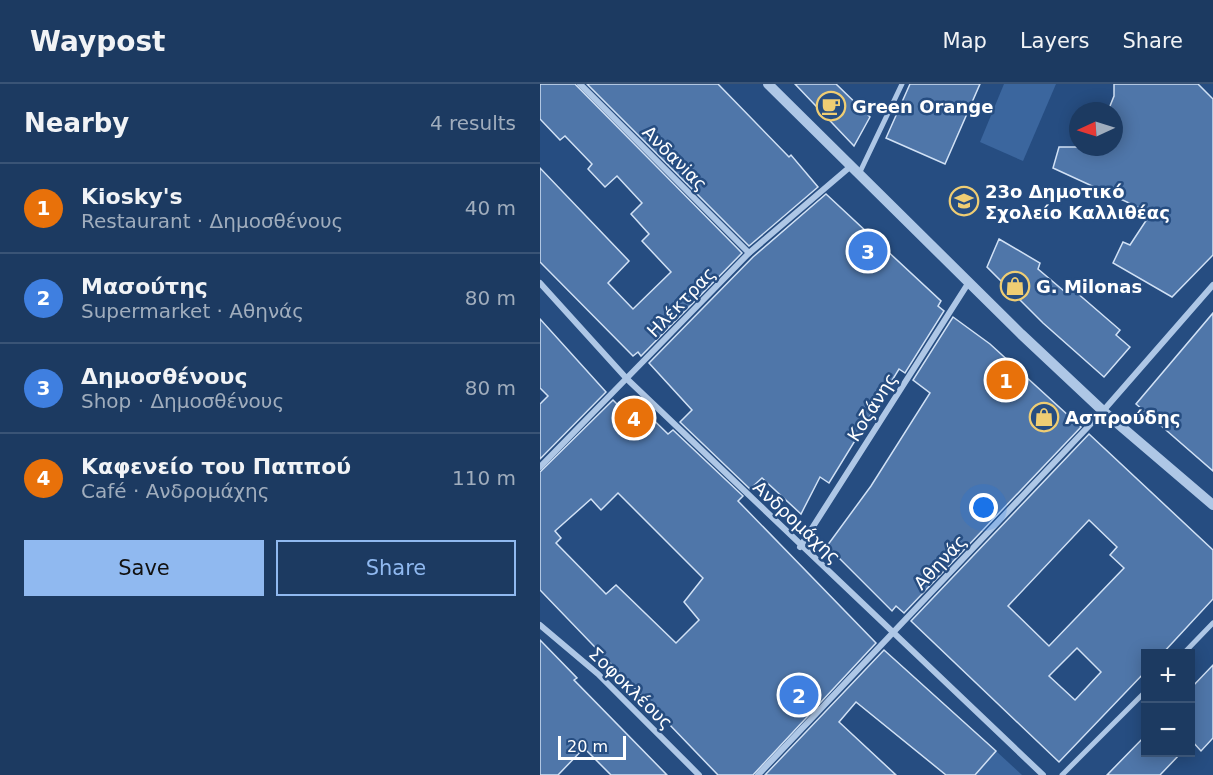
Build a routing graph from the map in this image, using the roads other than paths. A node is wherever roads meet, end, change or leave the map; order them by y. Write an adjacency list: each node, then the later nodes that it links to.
1 (580, 84): 5 (street, Ανδανiας)
2 (768, 84): 4 (street)
3 (902, 84): 4 (street)
4 (855, 170): 5 (street, Ηλέκτρας); 6 (street)
5 (749, 253): 9 (street, Ηλέκτρας)
6 (969, 282): 10 (street); 13 (street, Κοζάνης)
7 (540, 283): 9 (street, Ανδρομάχης)
8 (1213, 285): 10 (street, Αθηνάς)
9 (627, 379): 11 (street, Ηλέκτρας); 13 (street, Ανδρομάχης)
10 (1103, 411): 12 (street); 16 (street, Αθηνάς)
11 (540, 467)
12 (1213, 506)
13 (800, 547): 16 (street, Ανδρομάχης)
14 (1213, 623): 17 (street)
15 (540, 624): 19 (street, Σοφοκλέους)
16 (894, 633): 20 (street, Αθηνάς); 21 (street, Ανδρομάχης)
17 (1188, 649)
18 (1141, 696): 22 (street)
19 (699, 775)
20 (758, 775)
21 (1043, 775)
22 (1062, 775)

